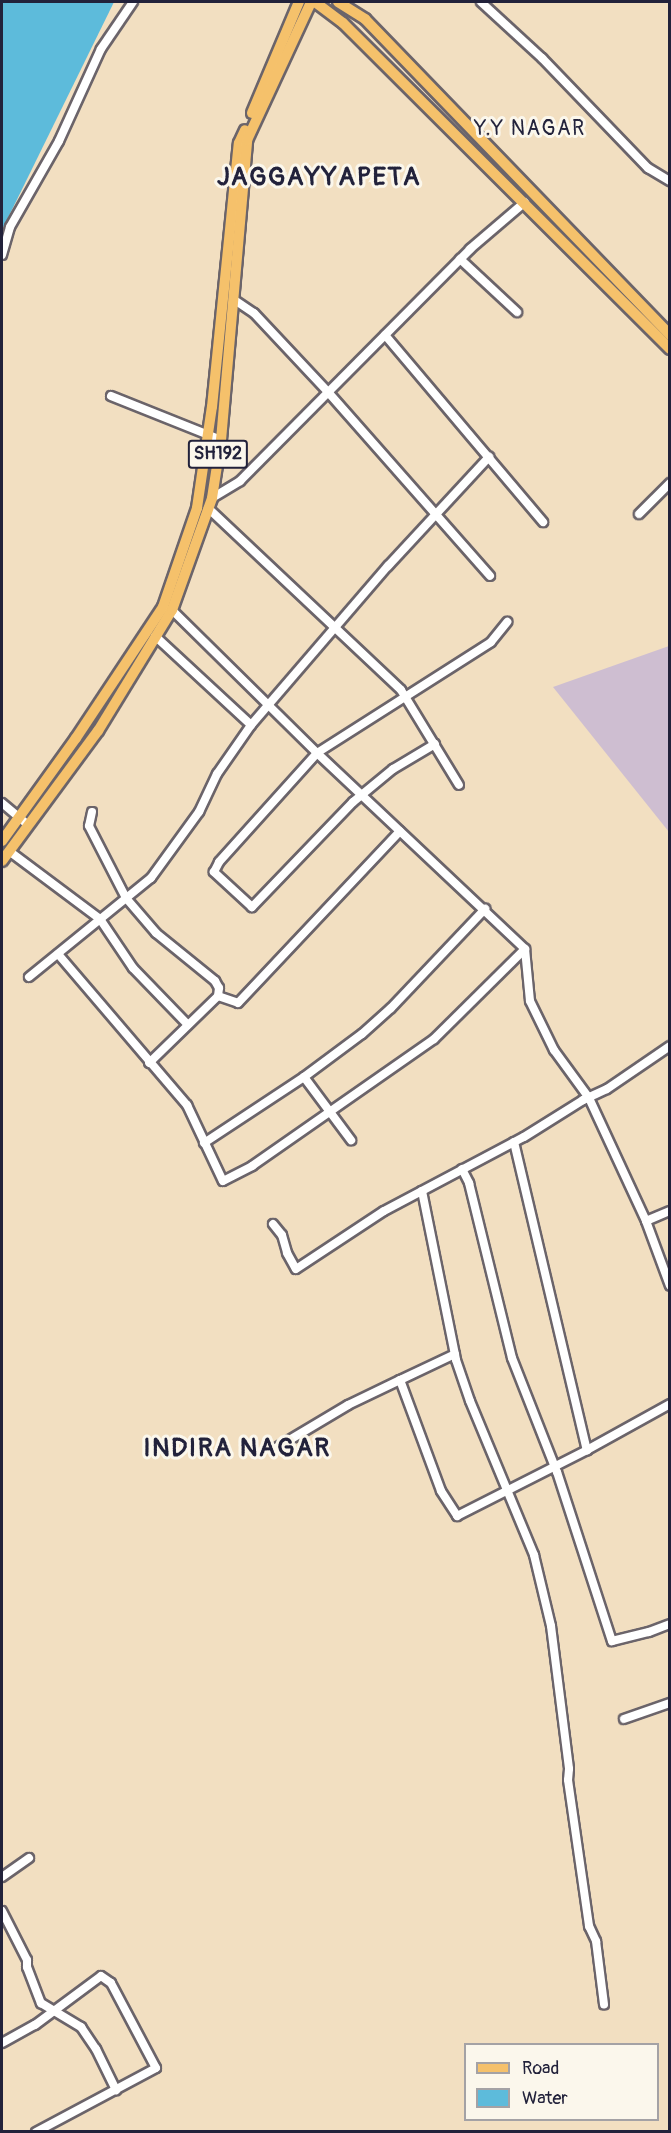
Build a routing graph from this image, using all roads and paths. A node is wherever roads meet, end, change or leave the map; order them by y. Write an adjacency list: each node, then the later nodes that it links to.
1 (133, 2): 8 (street)
2 (299, 2): 17 (main road, SH192)
3 (313, 2): 7 (main road); 10 (main road, SH192)
4 (338, 2): 12 (main road)
5 (481, 2): 6 (street)
6 (669, 181)
7 (525, 202): 9 (street); 14 (main road)
8 (2, 255)
9 (460, 259): 11 (street); 13 (street)
10 (233, 299): 15 (street); 18 (main road, SH192)
11 (517, 312)
12 (669, 334)
13 (385, 335): 15 (street); 19 (street)
14 (669, 349)
15 (328, 392): 21 (street); 22 (street)
16 (111, 396): 17 (street)
17 (208, 435): 18 (street); 39 (main road, SH192)
18 (221, 440): 21 (main road, SH192)
19 (489, 457): 22 (street); 24 (street)
20 (669, 483): 23 (street)
21 (210, 503): 26 (main road, SH192); 28 (street)
22 (436, 514): 25 (street); 28 (street)
23 (639, 514)
24 (543, 522)
25 (490, 576)
26 (172, 610): 29 (main road, SH192); 31 (street)
27 (507, 622): 30 (street)
28 (335, 627): 30 (street); 31 (street)
29 (155, 636): 32 (street); 40 (main road, SH192)
30 (406, 696): 33 (street); 34 (street)
31 (270, 703): 32 (street); 34 (street)
32 (251, 725): 45 (street)
33 (435, 744): 35 (street); 36 (street)
34 (317, 753): 36 (street); 36 (street)
35 (459, 785)
36 (362, 795): 41 (street)
37 (2, 803): 39 (street)
38 (92, 812): 45 (street)
39 (19, 817): 40 (street); 42 (main road, SH192)
40 (28, 825): 43 (main road, SH192)
41 (400, 831): 46 (street); 51 (street)
42 (2, 841)
43 (9, 851): 44 (main road, SH192); 47 (street)
44 (2, 861)
45 (126, 898): 47 (street); 51 (street)
46 (485, 909): 48 (street); 55 (street)
47 (100, 920): 49 (street); 52 (street)
48 (525, 949): 56 (street); 57 (street)
49 (58, 954): 50 (street); 54 (street)
50 (29, 977)
51 (218, 996): 52 (street)
52 (188, 1025): 54 (street)
53 (669, 1046): 56 (street)
54 (149, 1063): 60 (street)
55 (304, 1077): 57 (street); 60 (street)
56 (589, 1098): 59 (street); 64 (street)
57 (332, 1112): 58 (street); 60 (street)
58 (351, 1140)
59 (514, 1142): 61 (street); 71 (street)
60 (204, 1143)
61 (462, 1169): 62 (street); 72 (street)
62 (422, 1191): 65 (street); 67 (street)
63 (669, 1211): 64 (street)
64 (646, 1221): 66 (street)
65 (273, 1224)
66 (669, 1286)
67 (455, 1354): 68 (street); 73 (street)
68 (400, 1380): 70 (street); 73 (street)
69 (669, 1404): 71 (street)
70 (276, 1448)
71 (587, 1450): 72 (street)
72 (554, 1465): 73 (street); 74 (street)
73 (506, 1489): 80 (street)
74 (669, 1624)
75 (669, 1703): 76 (street)
76 (624, 1719)
77 (29, 1858): 78 (street)
78 (2, 1877)
79 (2, 1911): 81 (street)
80 (604, 2004)
81 (55, 2009): 82 (street); 83 (street); 83 (street)
82 (2, 2043)
83 (116, 2090): 84 (street)
84 (36, 2132)

